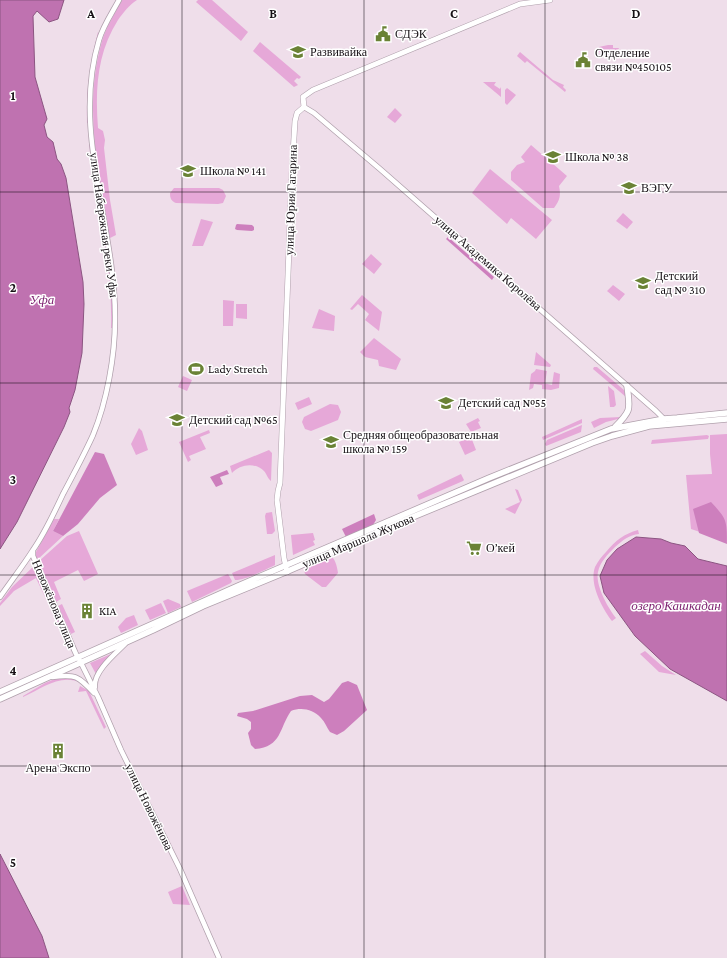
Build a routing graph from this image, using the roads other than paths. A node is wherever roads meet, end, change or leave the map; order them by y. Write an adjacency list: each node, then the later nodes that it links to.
1 (119, 0): 9 (street, улица Набережная реки Уфы)
2 (550, 0): 3 (main road, улица Юрия Гагарина)
3 (304, 107): 4 (street, улица Академика Королёва); 10 (main road, улица Юрия Гагарина)
4 (627, 386): 7 (street, улица Академика Королёва); 8 (main road)
5 (727, 413): 7 (main road, улица Маршала Жукова)
6 (727, 420): 7 (main road, улица Маршала Жукова)
7 (664, 422): 8 (main road, улица Маршала Жукова); 10 (main road, улица Маршала Жукова)
8 (614, 428): 10 (main road, улица Маршала Жукова)
9 (33, 550): 11 (street, улица Набережная реки Уфы); 13 (street, Новожёнова улица)
10 (286, 569): 12 (main road, улица Маршала Жукова); 13 (main road, улица Маршала Жукова)
11 (0, 597)
12 (127, 642): 14 (main road, улица Маршала Жукова); 17 (street)
13 (78, 656): 14 (street, улица Новожёнова); 16 (main road, улица Маршала Жукова)
14 (81, 663): 15 (main road, улица Маршала Жукова); 17 (street, улица Новожёнова)
15 (48, 677): 17 (street); 18 (main road, улица Маршала Жукова)
16 (0, 692)
17 (98, 697): 19 (street, улица Новожёнова)
18 (0, 698)
19 (219, 958)

